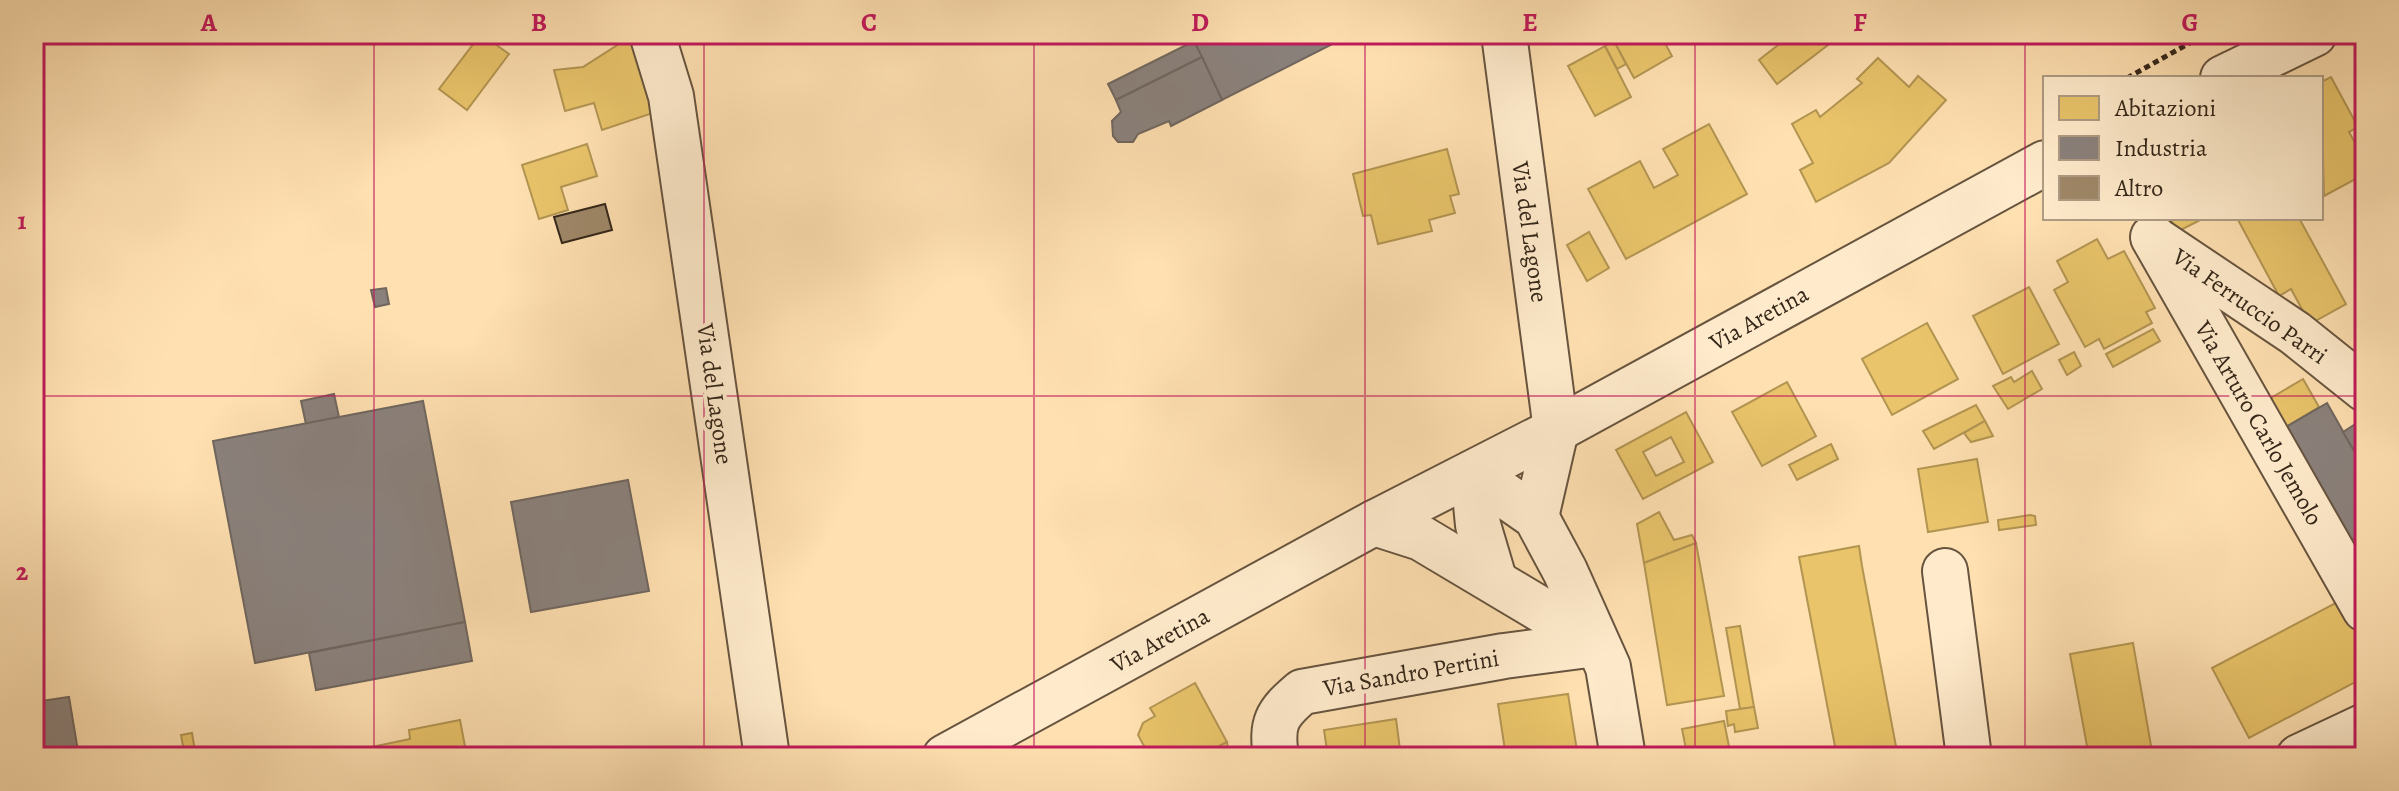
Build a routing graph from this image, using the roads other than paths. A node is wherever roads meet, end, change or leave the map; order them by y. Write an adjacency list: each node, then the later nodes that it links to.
1 (652, 34): 17 (street, Via del Lagone)
2 (1504, 34): 8 (street, Via del Lagone)
3 (2314, 34): 4 (street)
4 (2227, 76)
5 (2043, 164): 8 (street, Via Aretina)
6 (2147, 228): 7 (street, Via Ferruccio Parri); 14 (street, Via Arturo Carlo Jemolo)
7 (2365, 389)
8 (1556, 430): 9 (street, Via Aretina); 10 (street)
9 (1473, 473): 10 (street); 11 (street, Via Aretina); 13 (street)
10 (1536, 517): 15 (street)
11 (1374, 523): 13 (street); 18 (street, Via Aretina)
12 (1945, 571): 21 (street)
13 (1494, 579): 15 (street)
14 (2365, 609)
15 (1592, 636): 19 (street, Via Sandro Pertini); 20 (street)
16 (2365, 726): 22 (street)
17 (767, 757)
18 (945, 757)
19 (1276, 757)
20 (1623, 757)
21 (1969, 757)
22 (2299, 757)

